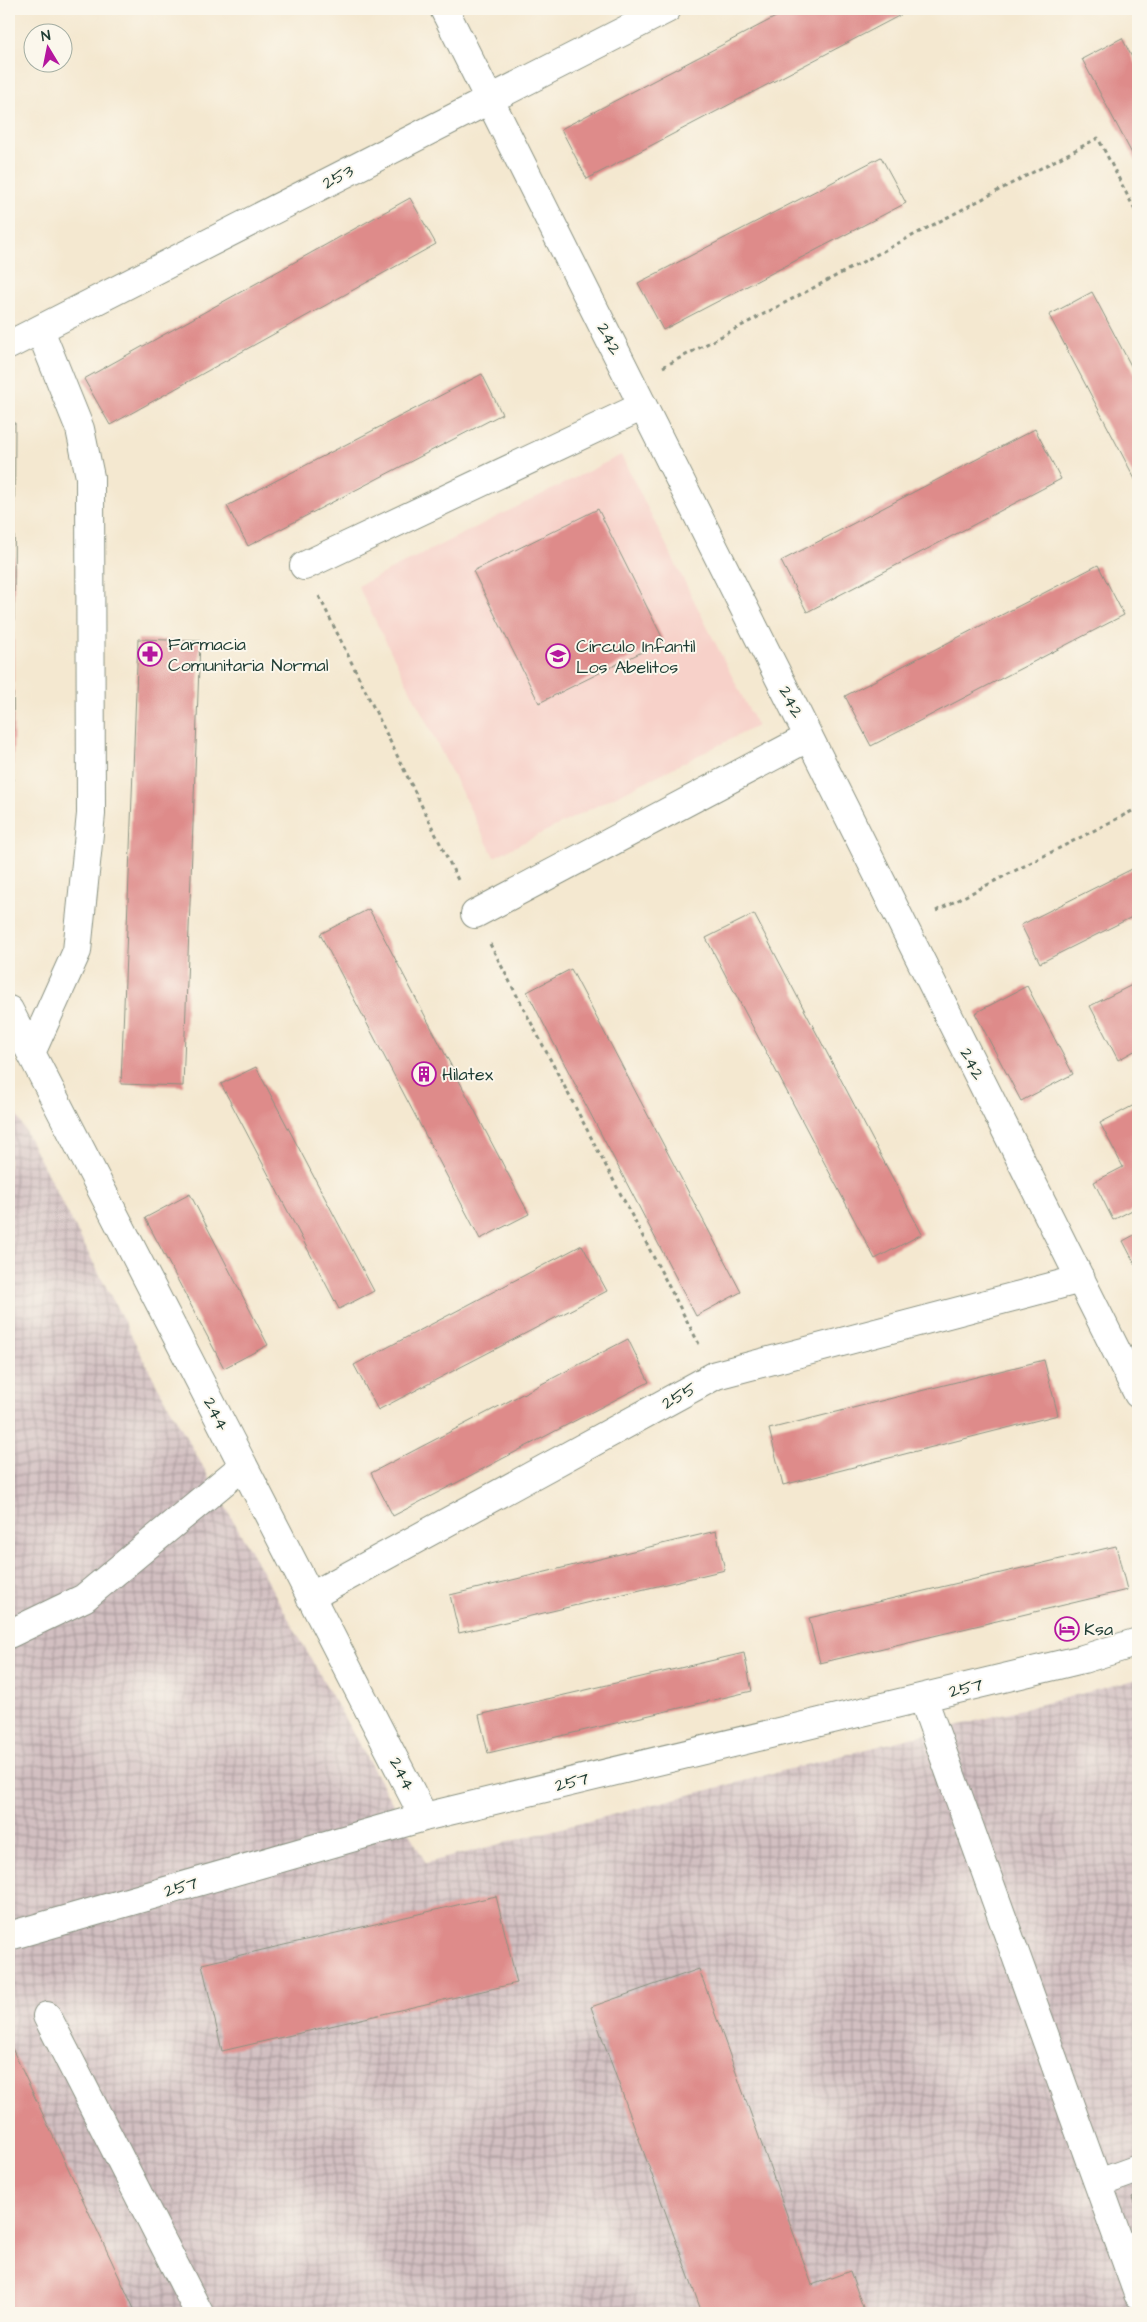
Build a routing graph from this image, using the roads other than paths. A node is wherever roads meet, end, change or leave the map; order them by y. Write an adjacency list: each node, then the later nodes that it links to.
1 (444, 9): 3 (street, 242)
2 (667, 9): 3 (street, 253)
3 (489, 100): 4 (street, 253); 6 (street, 242)
4 (40, 330): 5 (street, 253); 11 (street)
5 (9, 345)
6 (637, 395): 7 (street); 8 (street, 242)
7 (304, 566)
8 (809, 737): 9 (street); 12 (street, 242)
9 (475, 914)
10 (9, 1010): 11 (street, 244)
11 (31, 1053): 14 (street, 244)
12 (1081, 1280): 13 (street, 242); 15 (street, 255)
13 (1138, 1394)
14 (243, 1466): 15 (street, 244); 16 (street)
15 (310, 1597): 19 (street, 244)
16 (9, 1634)
17 (1138, 1642): 18 (street, 257)
18 (923, 1698): 19 (street, 257); 23 (street)
19 (424, 1817): 20 (street, 257)
20 (9, 1936)
21 (47, 2016): 25 (street)
22 (1138, 2169): 23 (street)
23 (1098, 2183): 24 (street)
24 (1138, 2294)
25 (199, 2313)

